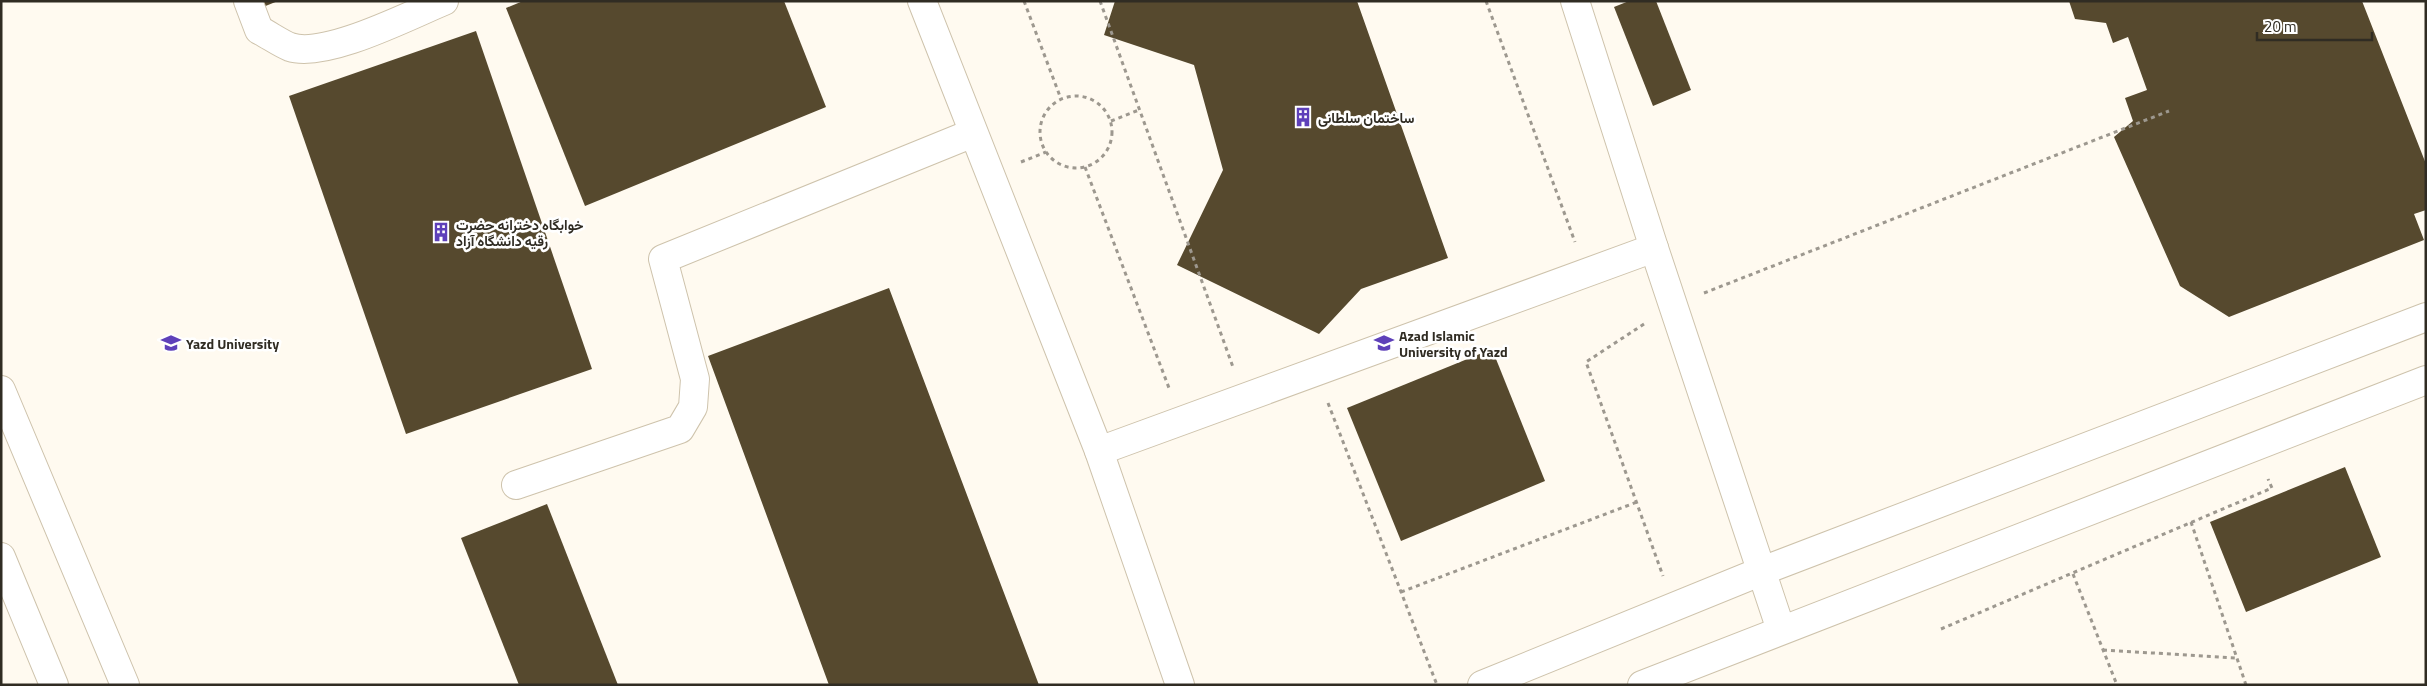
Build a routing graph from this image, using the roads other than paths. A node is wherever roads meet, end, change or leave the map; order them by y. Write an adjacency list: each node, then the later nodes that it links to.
1 (248, 1): 2 (lane)
2 (444, 1)
3 (922, 1): 5 (lane)
4 (1575, 1): 6 (lane)
5 (973, 133): 10 (lane); 11 (lane)
6 (1654, 248): 10 (lane); 13 (lane)
7 (2426, 317): 13 (lane)
8 (2426, 380): 14 (lane)
9 (1, 390): 16 (lane)
10 (1099, 451): 17 (lane)
11 (516, 484)
12 (1, 557): 15 (lane)
13 (1762, 571): 14 (lane); 18 (lane)
14 (1781, 630): 19 (lane)
15 (54, 685)
16 (125, 685)
17 (1180, 685)
18 (1482, 685)
19 (1642, 685)

